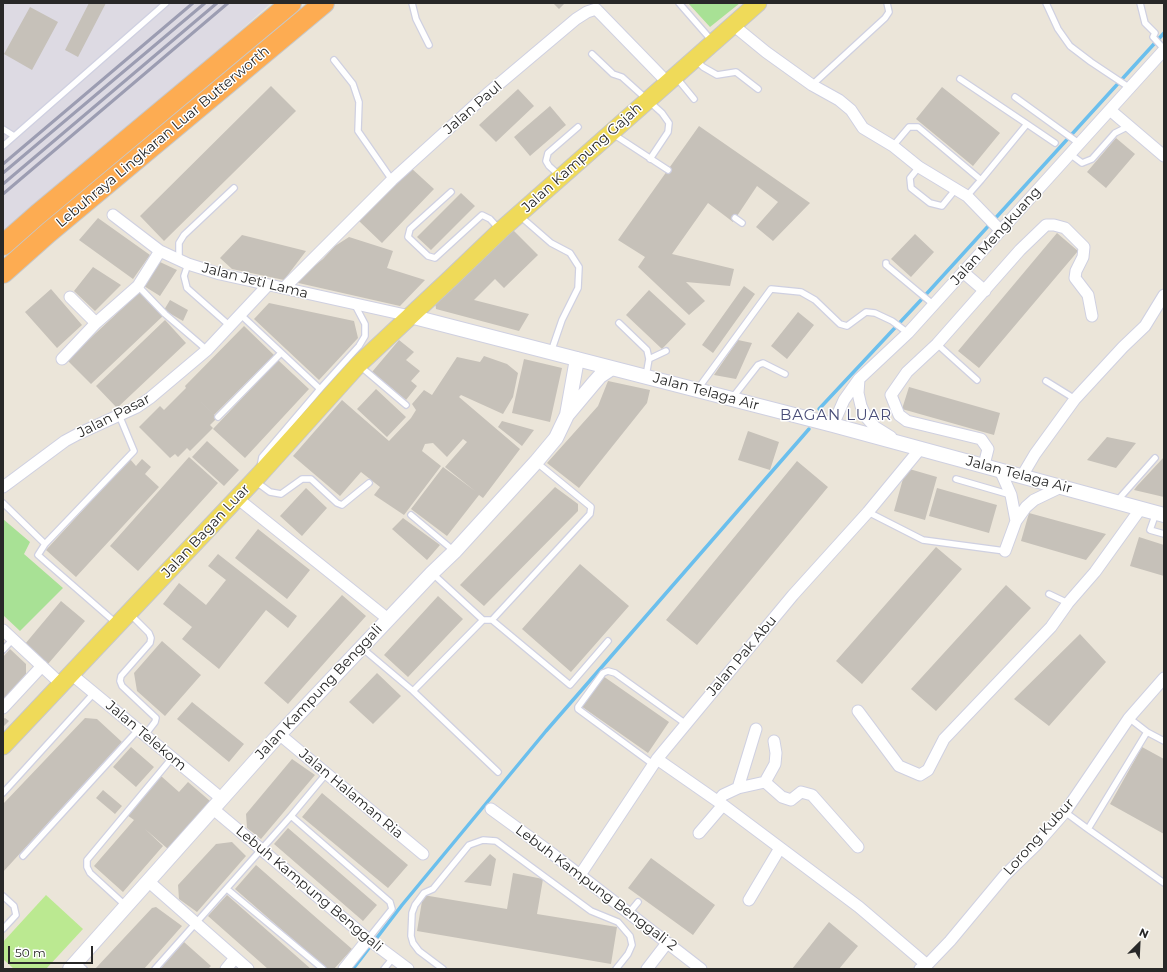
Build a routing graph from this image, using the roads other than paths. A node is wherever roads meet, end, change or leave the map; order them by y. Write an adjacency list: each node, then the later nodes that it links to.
1 (166, 3): 32 (lane)
2 (291, 3): 55 (highway, Lebuhraya Lingkaran Luar Butterworth)
3 (324, 3): 60 (highway, Lebuhraya Lingkaran Luar Butterworth)
4 (412, 3): 13 (lane)
5 (679, 3): 12 (lane)
6 (758, 3): 11 (main road, Jalan Kampung Gajah)
7 (887, 3): 20 (lane)
8 (1046, 3): 21 (lane)
9 (1140, 3): 14 (lane)
10 (593, 6): 18 (street, Jalan Paul); 43 (street, Jalan Paul)
11 (733, 24): 12 (main road, Jalan Kampung Gajah); 20 (street)
12 (713, 42): 16 (main road, Jalan Kampung Gajah)
13 (429, 44)
14 (1163, 48): 21 (street, Jalan Mengkuang)
15 (592, 54): 25 (lane)
16 (694, 59): 18 (main road, Jalan Kampung Gajah); 22 (lane)
17 (334, 60): 43 (lane)
18 (671, 79): 24 (lane); 25 (main road, Jalan Kampung Gajah)
19 (960, 79): 27 (lane)
20 (812, 85): 36 (street)
21 (1128, 86): 26 (street, Jalan Mengkuang)
22 (758, 88)
23 (1015, 97): 33 (lane)
24 (694, 99)
25 (647, 100): 31 (main road, Jalan Kampung Gajah); 39 (lane)
26 (1110, 110): 28 (street); 33 (street, Jalan Mengkuang)
27 (1027, 124): 34 (lane); 44 (lane)
28 (1129, 126): 37 (lane); 38 (street)
29 (578, 127): 42 (lane)
30 (3, 129): 32 (lane)
31 (611, 133): 39 (lane); 42 (main road, Jalan Kampung Gajah)
32 (14, 136): 35 (lane)
33 (1077, 142): 37 (street, Jalan Mengkuang)
34 (1055, 143)
35 (3, 146)
36 (894, 146): 40 (street); 44 (lane)
37 (1070, 154): 53 (street, Jalan Mengkuang)
38 (1164, 156)
39 (650, 159): 41 (lane)
40 (919, 167): 46 (street); 46 (lane)
41 (668, 170)
42 (561, 177): 50 (main road, Jalan Kampung Gajah)
43 (392, 180): 63 (street, Jalan Paul)
44 (981, 180): 48 (lane)
45 (234, 188): 57 (lane)
46 (955, 190): 48 (street)
47 (451, 192): 54 (lane)
48 (967, 196): 53 (street)
49 (113, 215): 56 (street, Jalan Jeti Lama)
50 (518, 215): 54 (main road, Jalan Kampung Gajah); 80 (lane)
51 (735, 218): 52 (lane)
52 (742, 223)
53 (995, 225): 59 (street, Jalan Mengkuang)
54 (500, 230): 70 (main road, Jalan Kampung Gajah)
55 (3, 245)
56 (160, 251): 57 (street, Jalan Jeti Lama); 62 (street)
57 (184, 262): 61 (street, Jalan Jeti Lama); 74 (lane)
58 (886, 263): 67 (lane)
59 (963, 272): 64 (street); 67 (street, Jalan Mengkuang)
60 (3, 273)
61 (268, 285): 63 (street, Jalan Jeti Lama); 69 (street, Jalan Pasar)
62 (138, 286): 72 (street); 77 (lane)
63 (284, 288): 68 (street, Jalan Jeti Lama)
64 (984, 291): 71 (street); 76 (street)
65 (1164, 295): 94 (street)
66 (70, 296): 72 (street)
67 (931, 303): 75 (street, Jalan Mengkuang)
68 (355, 304): 70 (street, Jalan Jeti Lama); 91 (lane)
69 (241, 315): 74 (street, Jalan Pasar); 79 (lane)
70 (410, 316): 80 (street, Jalan Telaga Air); 84 (main road, Jalan Bagan Luar)
71 (1092, 316)
72 (96, 323): 81 (street)
73 (618, 323): 83 (lane)
74 (230, 326): 77 (street, Jalan Pasar)
75 (905, 330): 88 (street, Jalan Mengkuang); 92 (lane)
76 (937, 344): 89 (lane); 103 (street)
77 (207, 350): 96 (street, Jalan Pasar)
78 (666, 351): 83 (lane)
79 (281, 352): 91 (lane); 98 (lane)
80 (551, 352): 82 (street, Jalan Telaga Air)
81 (62, 359)
82 (577, 359): 85 (street, Jalan Telaga Air); 97 (street)
83 (649, 359): 87 (lane)
84 (358, 365): 95 (lane); 106 (main road, Jalan Bagan Luar)
85 (612, 368): 87 (street, Jalan Telaga Air); 97 (street)
86 (785, 374): 93 (lane)
87 (646, 376): 92 (street, Jalan Telaga Air)
88 (860, 379): 99 (street, Jalan Mengkuang); 100 (street)
89 (976, 380)
90 (1046, 381): 94 (lane)
91 (320, 389): 106 (lane)
92 (697, 390): 93 (street, Jalan Telaga Air)
93 (732, 399): 99 (street, Jalan Telaga Air)
94 (1075, 399): 105 (street)
95 (406, 405)
96 (118, 415): 109 (street, Jalan Pasar); 121 (lane)
97 (567, 415): 102 (street, Jalan Kampung Benggali)
98 (218, 417)
99 (833, 425): 100 (street, Jalan Telaga Air)
100 (920, 449): 103 (street, Jalan Telaga Air); 116 (street, Jalan Pak Abu)
101 (1155, 458): 113 (lane)
102 (536, 462): 123 (street, Jalan Kampung Benggali); 130 (lane)
103 (984, 466): 104 (street, Jalan Telaga Air)
104 (1000, 470): 105 (street, Jalan Telaga Air); 111 (street)
105 (1022, 476): 110 (street, Jalan Telaga Air)
106 (256, 478): 108 (lane); 112 (main road, Jalan Bagan Luar)
107 (956, 479): 111 (lane)
108 (369, 483)
109 (3, 487)
110 (1061, 487): 113 (street, Jalan Telaga Air); 119 (street)
111 (1011, 495): 119 (street)
112 (237, 498): 127 (main road, Jalan Bagan Luar); 128 (street)
113 (1117, 502): 115 (street, Jalan Telaga Air)
114 (3, 503): 121 (lane)
115 (1141, 508): 117 (street, Jalan Telaga Air); 126 (street)
116 (868, 512): 122 (lane); 144 (street, Jalan Pak Abu)
117 (1160, 514): 120 (lane)
118 (411, 515): 123 (lane)
119 (1016, 521): 122 (street)
120 (1164, 534)
121 (45, 544): 127 (lane)
122 (1006, 551)
123 (454, 552): 124 (street, Jalan Kampung Benggali)
124 (432, 573): 128 (street, Jalan Kampung Benggali); 129 (lane)
125 (1049, 594): 126 (lane)
126 (1068, 603): 142 (street)
127 (123, 619): 137 (main road, Jalan Bagan Luar); 146 (lane)
128 (388, 619): 134 (street, Jalan Kampung Benggali)
129 (483, 620): 130 (lane); 139 (lane)
130 (492, 620): 133 (lane)
131 (3, 630): 132 (street, Jalan Telekom)
132 (8, 638): 135 (lane); 136 (street, Jalan Telekom)
133 (608, 641)
134 (362, 648): 139 (lane); 148 (street, Jalan Kampung Benggali)
135 (3, 650)
136 (42, 666): 137 (street, Jalan Telekom); 141 (street)
137 (66, 679): 140 (street, Jalan Telekom); 151 (main road, Jalan Bagan Luar)
138 (1163, 680): 143 (street, Lorong Kubur)
139 (413, 691): 154 (lane)
140 (94, 693): 146 (street, Jalan Telekom); 158 (lane)
141 (3, 708)
142 (858, 711)
143 (1129, 718): 147 (lane); 162 (street, Lorong Kubur)
144 (686, 724): 153 (street, Jalan Pak Abu); 153 (lane)
145 (756, 729): 157 (street)
146 (142, 732): 152 (street, Jalan Telekom); 170 (lane)
147 (1147, 732): 150 (lane); 164 (lane)
148 (279, 734): 155 (street, Jalan Halaman Ria); 159 (street, Jalan Kampung Benggali)
149 (774, 741): 156 (street)
150 (1164, 741)
151 (3, 746)
152 (172, 758): 159 (street, Jalan Telekom); 178 (lane)
153 (656, 762): 160 (street); 171 (street, Jalan Pak Abu)
154 (498, 772)
155 (326, 774): 163 (lane); 169 (street, Jalan Halaman Ria)
156 (765, 782): 157 (street); 166 (street)
157 (738, 788): 160 (street)
158 (3, 793)
159 (216, 803): 168 (street, Lebuh Kampung Benggali); 172 (street, Jalan Kampung Benggali)
160 (721, 803): 165 (street); 167 (street)
161 (491, 808): 171 (street, Lebuh Kampung Benggali 2)
162 (1065, 812): 164 (lane); 187 (street, Lorong Kubur)
163 (291, 816): 168 (lane); 182 (lane)
164 (1088, 829): 173 (lane)
165 (699, 833)
166 (858, 847)
167 (780, 848): 176 (street); 187 (street)
168 (262, 850): 174 (lane); 182 (street, Lebuh Kampung Benggali)
169 (423, 854)
170 (23, 856)
171 (580, 875): 179 (street, Lebuh Kampung Benggali 2)
172 (148, 882): 178 (street, Jalan Kampung Benggali); 180 (street)
173 (1164, 883)
174 (227, 889): 180 (lane); 191 (lane)
175 (3, 896): 181 (lane)
176 (749, 900)
177 (638, 902): 179 (lane)
178 (127, 906): 186 (street, Jalan Kampung Benggali)
179 (629, 913): 183 (street, Lebuh Kampung Benggali 2)
180 (196, 924): 184 (street); 188 (lane)
181 (3, 929)
182 (372, 942): 185 (street, Lebuh Kampung Benggali); 192 (street)
183 (667, 943): 197 (street); 198 (street, Lebuh Kampung Benggali 2)
184 (235, 958): 189 (street); 190 (street)
185 (393, 958): 193 (lane); 194 (street, Lebuh Kampung Benggali)
186 (77, 967)
187 (923, 967)
188 (155, 969)
189 (226, 969)
190 (248, 969)
191 (323, 969)
192 (344, 969)
193 (384, 969)
194 (408, 969)
195 (443, 969): 196 (lane)
196 (616, 969)
197 (647, 969)
198 (701, 969)

